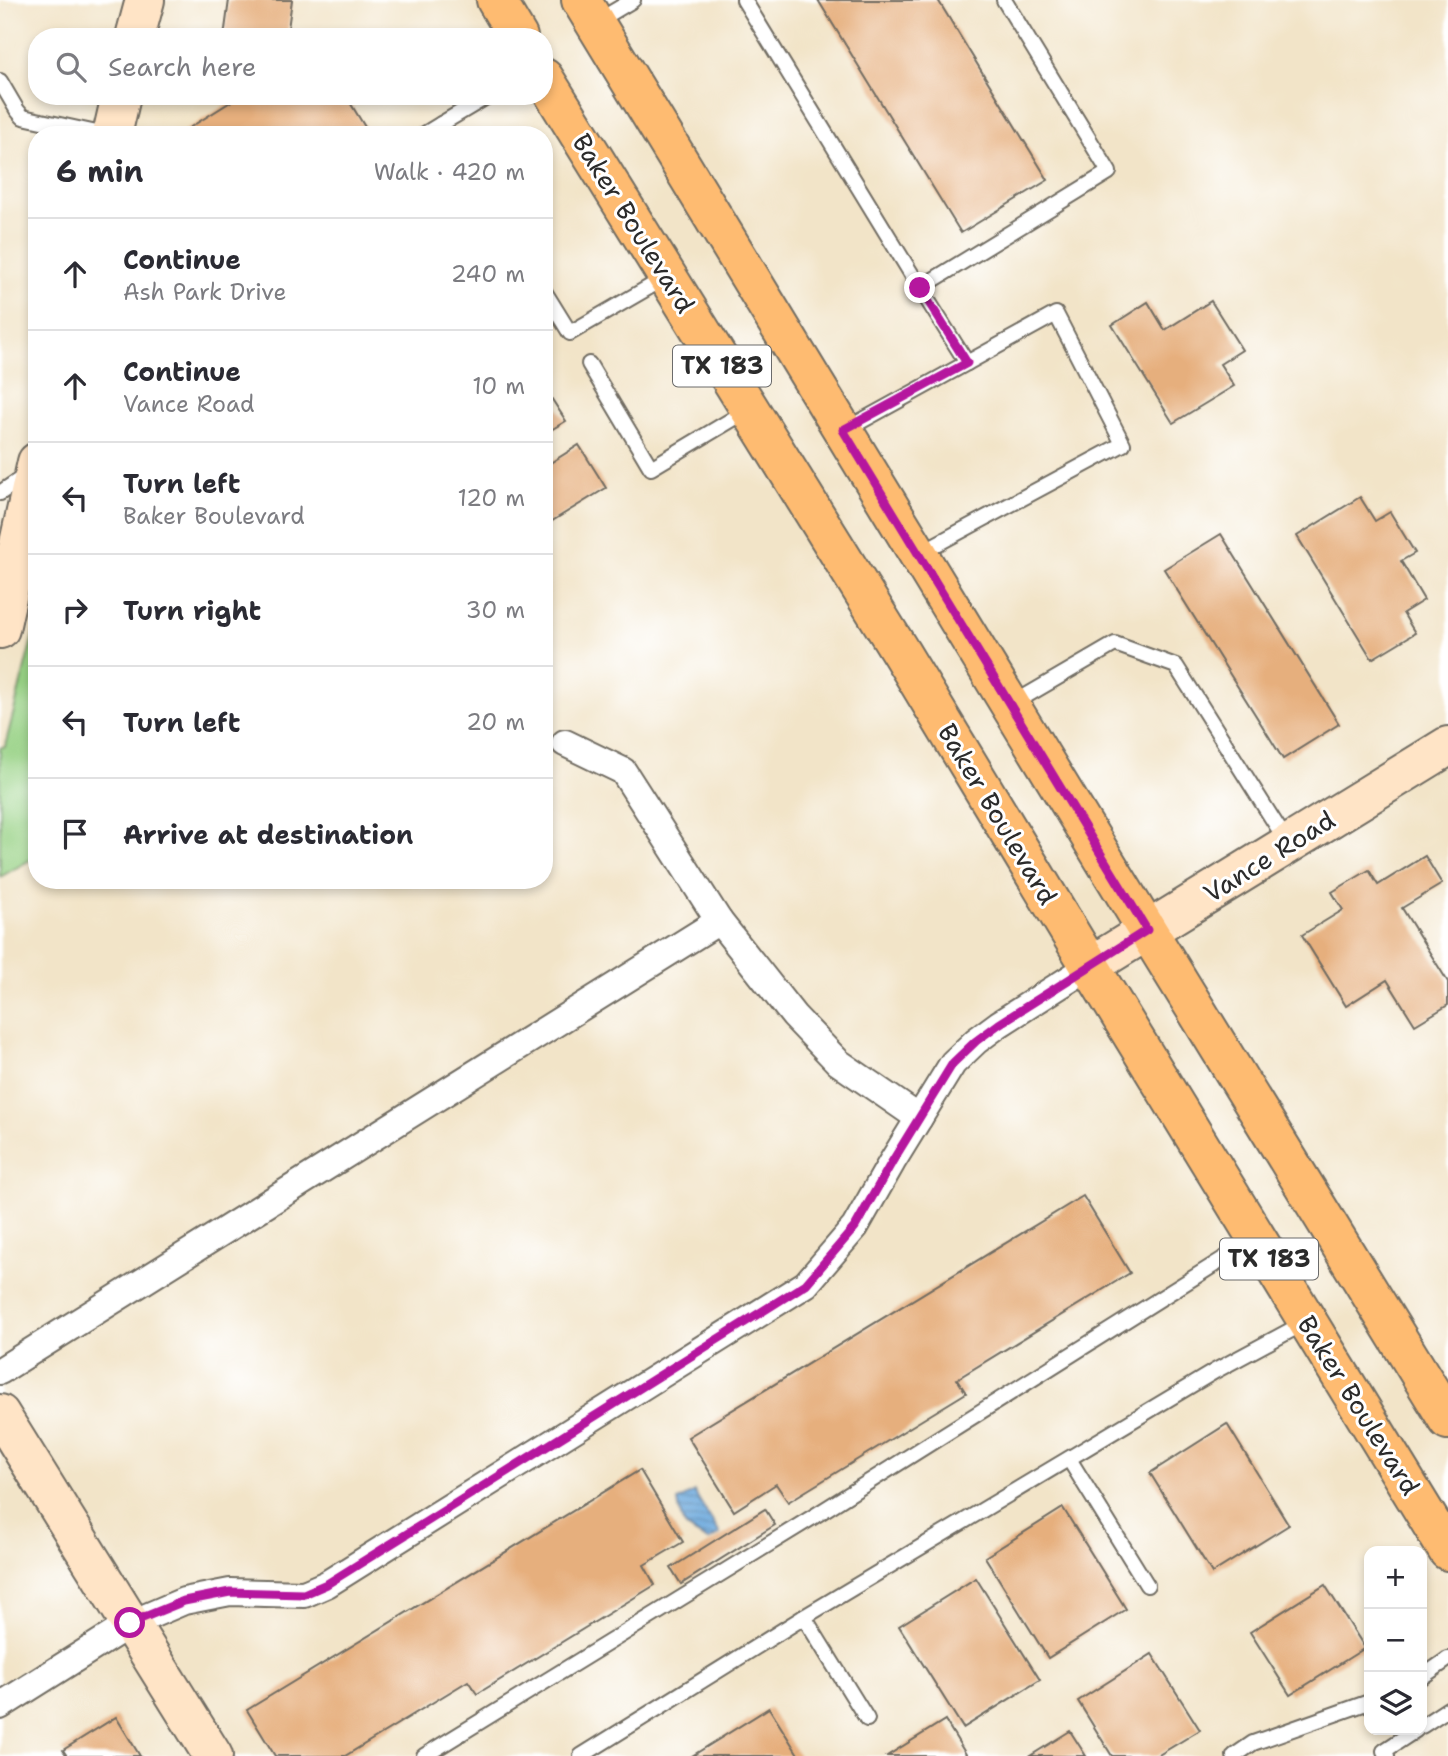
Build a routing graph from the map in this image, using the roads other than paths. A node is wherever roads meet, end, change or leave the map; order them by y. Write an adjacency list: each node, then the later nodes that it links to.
1 (145, 0): 7 (street)
2 (496, 0): 8 (main road)
3 (633, 0): 6 (lane)
4 (744, 0): 17 (lane)
5 (1004, 0): 17 (lane)
6 (588, 11): 22 (main road, TX 183)
7 (137, 28)
8 (513, 28)
9 (0, 81): 13 (lane)
10 (553, 92): 16 (main road, Baker Boulevard / TX 183)
11 (119, 105): 14 (street)
12 (476, 105): 15 (lane)
13 (64, 126)
14 (114, 126)
15 (448, 126)
16 (667, 276): 18 (lane); 21 (main road, Baker Boulevard / TX 183)
17 (920, 288): 19 (lane)
18 (553, 306)
19 (967, 363): 22 (lane); 26 (lane)
20 (589, 364): 21 (lane)
21 (750, 410): 34 (main road, Baker Boulevard / TX 183)
22 (843, 430): 26 (main road, TX 183)
23 (28, 472): 24 (lane)
24 (0, 493)
25 (28, 502): 27 (street)
26 (918, 554): 28 (main road, TX 183)
27 (0, 629)
28 (1011, 705): 31 (lane); 33 (main road, TX 183)
29 (565, 743): 32 (street)
30 (1448, 746): 31 (street, Vance Road)
31 (1288, 844): 33 (street, Vance Road)
32 (719, 921): 35 (street); 38 (street)
33 (1147, 930): 34 (street, Vance Road); 39 (main road, TX 183)
34 (1090, 966): 35 (street); 36 (main road, Baker Boulevard / TX 183)
35 (919, 1118): 45 (street)
36 (1256, 1238): 37 (main road, Baker Boulevard / TX 183); 55 (lane)
37 (1307, 1322): 41 (lane); 42 (main road, Baker Boulevard / TX 183)
38 (0, 1371)
39 (1443, 1402)
40 (0, 1414): 45 (street)
41 (1069, 1459): 43 (lane); 44 (lane)
42 (1448, 1551)
43 (1147, 1585)
44 (804, 1617): 51 (lane); 56 (lane)
45 (130, 1623): 49 (street); 54 (street)
46 (1448, 1659): 47 (lane)
47 (1427, 1674)
48 (1364, 1704): 57 (lane)
49 (0, 1706)
50 (1448, 1709): 52 (lane)
51 (867, 1719)
52 (1427, 1723)
53 (1408, 1735): 58 (lane)
54 (213, 1756)
55 (424, 1756)
56 (582, 1756)
57 (1234, 1756)
58 (1387, 1756)

